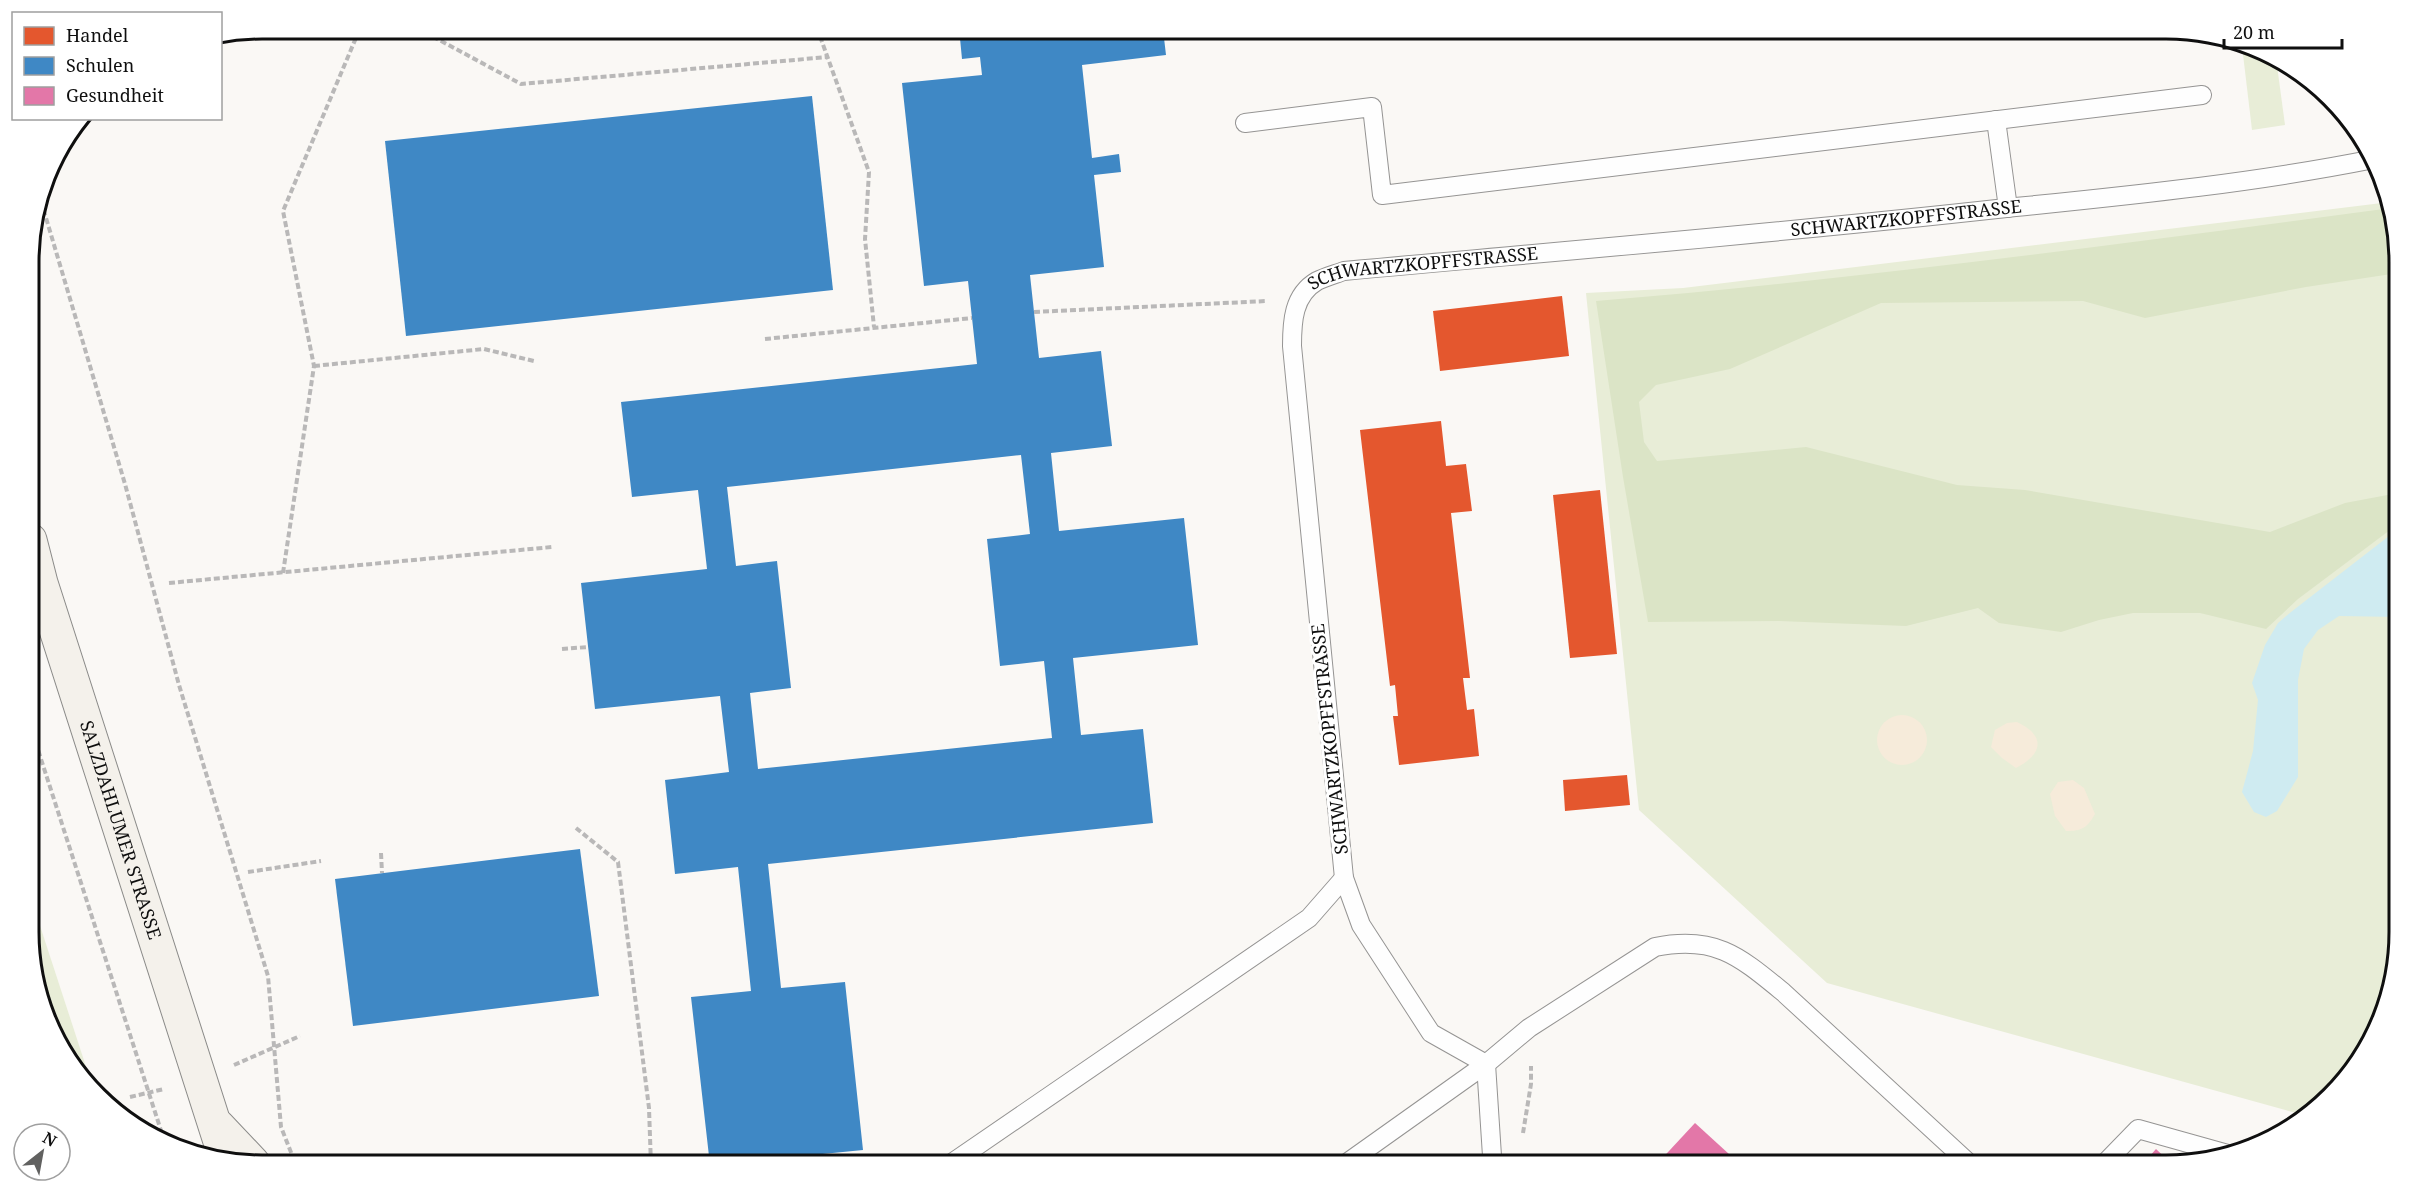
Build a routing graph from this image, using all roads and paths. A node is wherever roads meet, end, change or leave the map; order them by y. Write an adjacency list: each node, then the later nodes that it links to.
1 (355, 39): 17 (path)
2 (437, 39): 4 (path)
3 (821, 39): 4 (path)
4 (828, 57): 14 (path)
5 (2202, 95): 6 (lane)
6 (1996, 120): 7 (lane); 9 (lane)
7 (1245, 123)
8 (2365, 161): 9 (lane, SCHWARTZKOPFFSTRASSE)
9 (2008, 208): 11 (lane, SCHWARTZKOPFFSTRASSE)
10 (45, 213): 33 (path)
11 (1300, 299): 12 (path); 30 (lane, SCHWARTZKOPFFSTRASSE)
12 (1034, 312)
13 (972, 318): 14 (path)
14 (874, 327): 15 (path)
15 (765, 339)
16 (534, 361): 17 (path)
17 (314, 366): 19 (path)
18 (552, 547): 19 (path)
19 (283, 573): 21 (path)
20 (39, 575): 38 (main road, SALZDAHLUMER STRASSE)
21 (169, 584)
22 (588, 647): 23 (path)
23 (562, 649)
24 (39, 753): 36 (path)
25 (576, 828): 45 (path)
26 (381, 853): 29 (path)
27 (321, 861): 28 (path)
28 (248, 872)
29 (382, 873)
30 (1344, 878): 34 (lane, SCHWARTZKOPFFSTRASSE); 46 (lane)
31 (1529, 1028): 34 (lane); 40 (path); 49 (lane)
32 (300, 1036): 33 (path)
33 (276, 1046): 35 (path); 44 (path)
34 (1486, 1064): 47 (lane); 48 (lane)
35 (227, 1068)
36 (148, 1093): 37 (path); 39 (path)
37 (130, 1097)
38 (213, 1120): 42 (main road, SALZDAHLUMER STRASSE); 43 (main road, SALZDAHLUMER STRASSE)
39 (161, 1131)
40 (1521, 1142)
41 (2213, 1150): 50 (lane)
42 (223, 1152)
43 (245, 1155)
44 (292, 1155)
45 (651, 1155)
46 (964, 1155)
47 (1358, 1155)
48 (1492, 1155)
49 (1960, 1155)
50 (2113, 1155)

